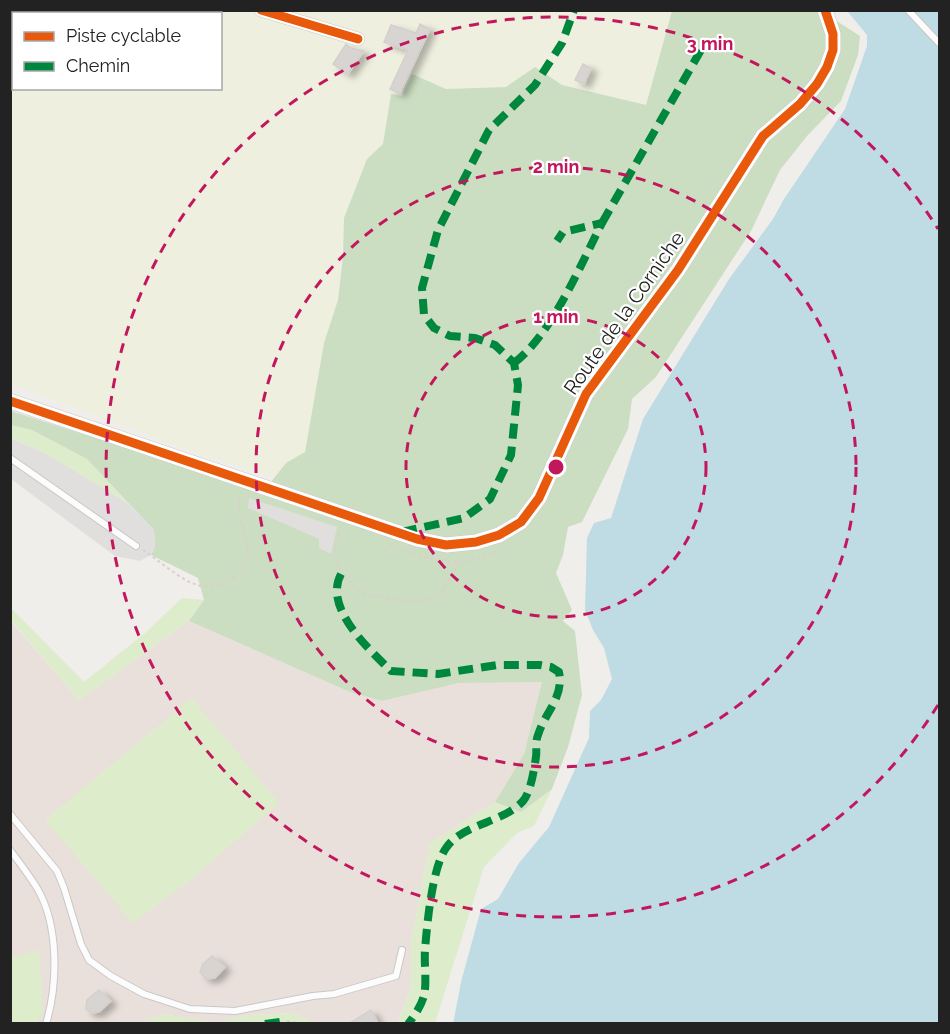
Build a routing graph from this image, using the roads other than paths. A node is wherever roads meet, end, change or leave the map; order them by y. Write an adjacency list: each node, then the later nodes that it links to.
1 (261, 10): 4 (street)
2 (825, 10): 6 (street, Route de la Corniche)
3 (908, 10): 5 (lane)
4 (358, 39)
5 (939, 44)
6 (10, 401)
7 (10, 458): 8 (lane)
8 (136, 546)
9 (10, 814): 11 (lane)
10 (10, 850): 12 (lane)
11 (402, 950)
12 (46, 1023)

